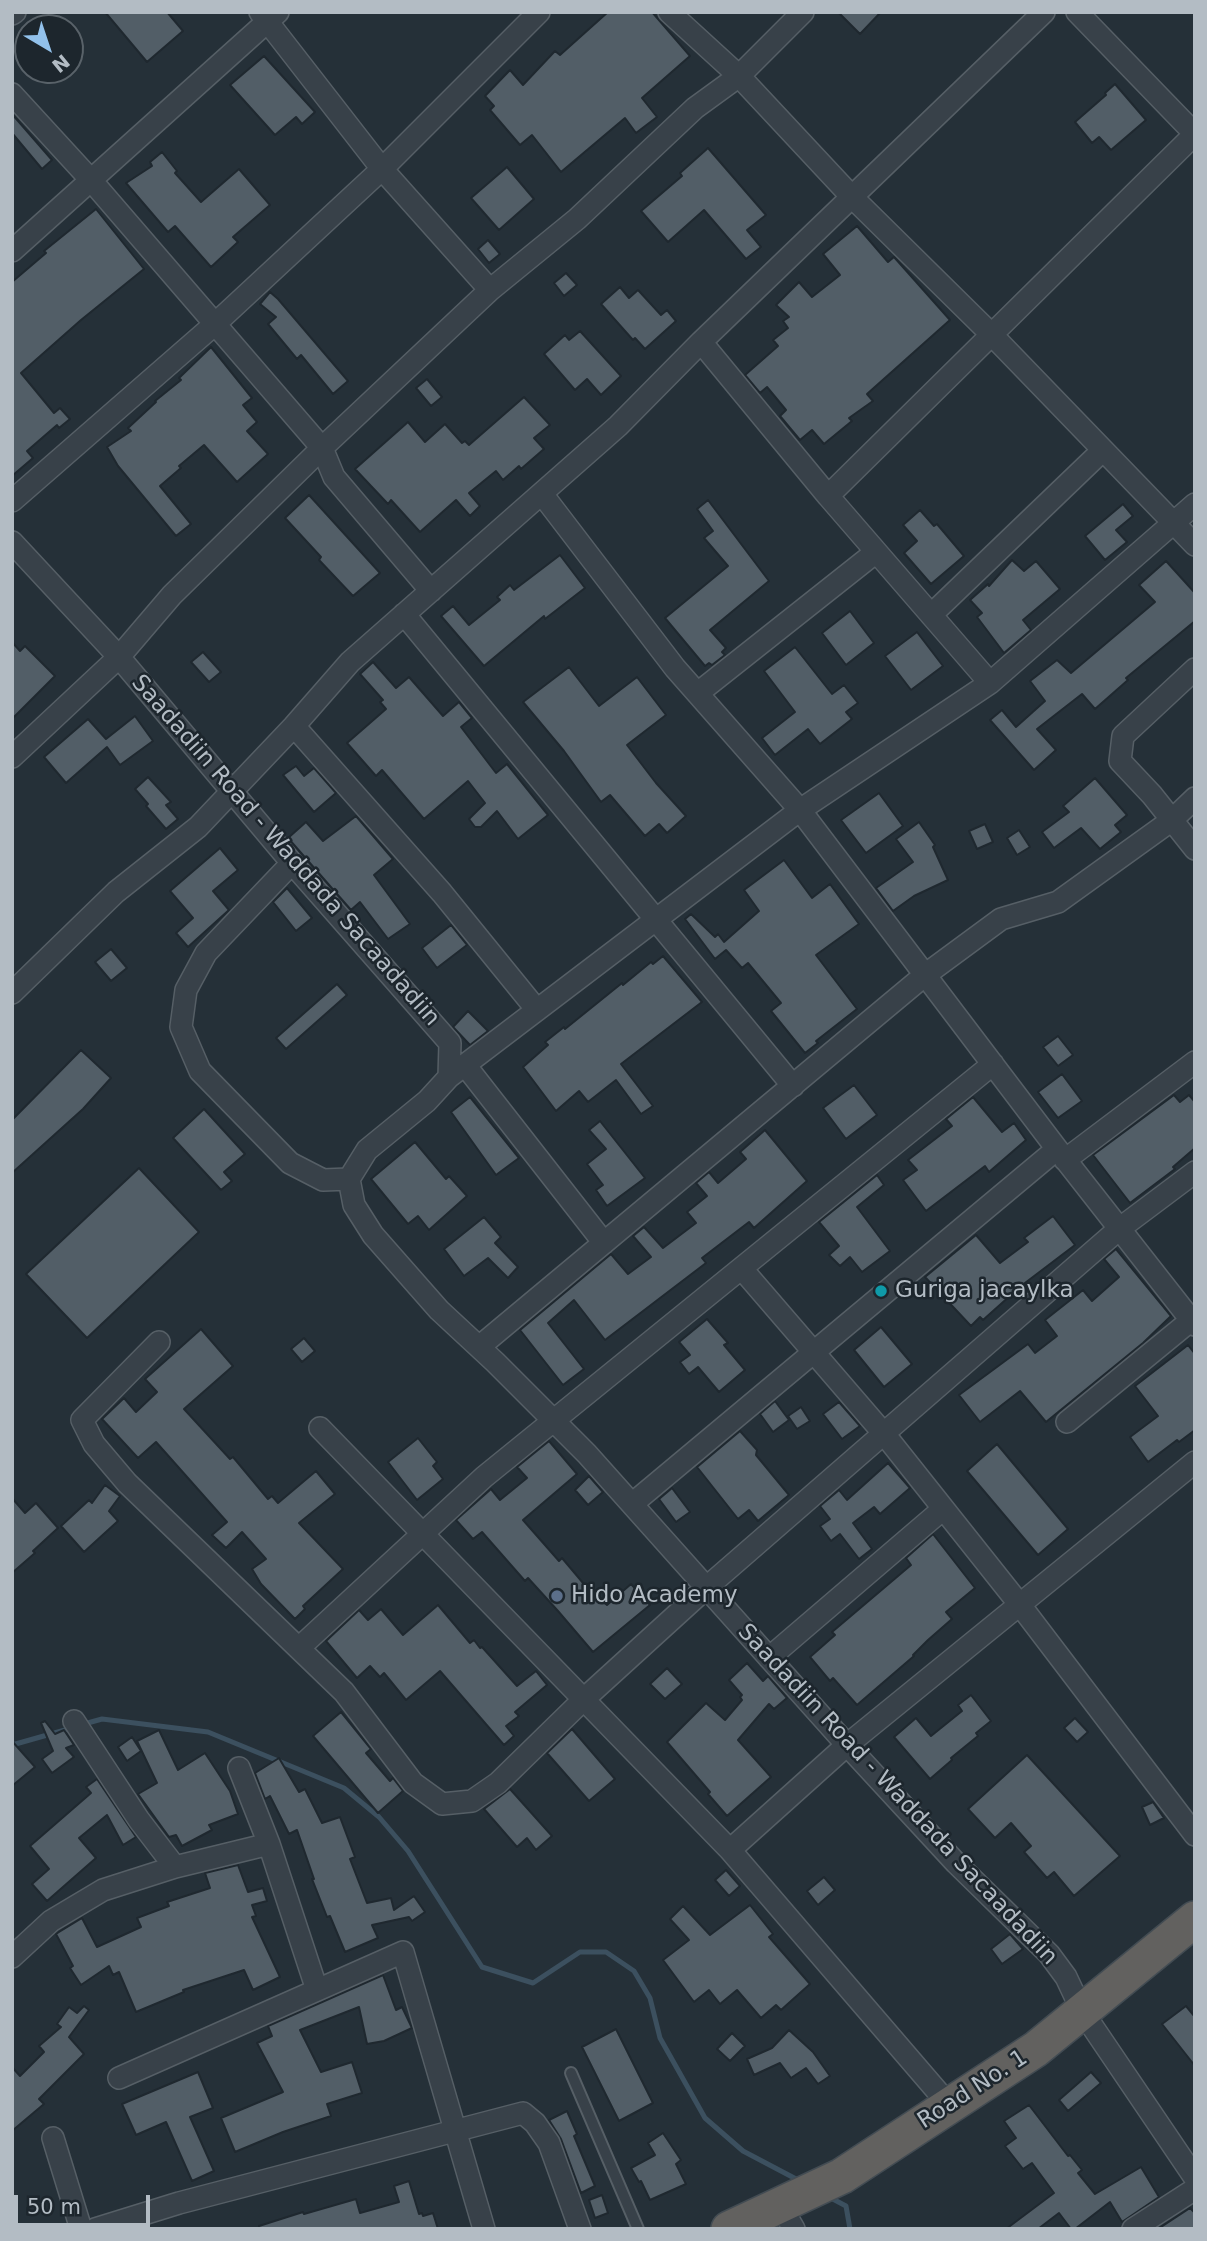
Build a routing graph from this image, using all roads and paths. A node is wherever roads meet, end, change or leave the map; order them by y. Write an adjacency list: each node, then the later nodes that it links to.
1 (540, 12): 10 (street)
2 (669, 12): 7 (street)
3 (803, 12): 7 (street)
4 (1044, 12): 12 (street)
5 (1077, 12): 9 (street)
6 (269, 15): 10 (street); 11 (street)
7 (739, 76): 12 (street); 14 (street)
8 (12, 94): 11 (street)
9 (1195, 134): 16 (street)
10 (382, 169): 14 (street); 15 (street)
11 (90, 179): 13 (street); 15 (street)
12 (852, 197): 16 (street); 17 (street)
13 (12, 251)
14 (490, 290): 18 (street)
15 (215, 324): 18 (street); 22 (street)
16 (992, 335): 19 (street); 21 (street)
17 (701, 342): 20 (street); 21 (street)
18 (322, 448): 28 (street); 31 (street)
19 (1103, 450): 24 (street); 30 (street)
20 (542, 494): 28 (street); 34 (street)
21 (828, 496): 27 (street)
22 (12, 501)
23 (1195, 504): 24 (street)
24 (1174, 523): 26 (street); 33 (street)
25 (12, 542): 31 (street, Saadadiin Road - Waddada Sacaadadiin)
26 (1195, 545)
27 (876, 552): 30 (street); 34 (street)
28 (430, 591): 29 (street)
29 (404, 614): 35 (street); 43 (street)
30 (931, 615): 33 (street)
31 (119, 657): 36 (street); 37 (street, Saadadiin Road - Waddada Sacaadadiin)
32 (1195, 669): 40 (street)
33 (989, 683): 39 (street)
34 (698, 693): 39 (street)
35 (294, 726): 37 (street); 46 (street)
36 (12, 757)
37 (230, 791): 42 (street, Saadadiin Road - Waddada Sacaadadiin); 45 (street)
38 (1195, 798): 40 (street)
39 (800, 810): 43 (street); 44 (street)
40 (1172, 820): 41 (street); 44 (street)
41 (1195, 849)
42 (292, 863): 49 (street, Saadadiin Road - Waddada Sacaadadiin); 53 (street)
43 (657, 920): 46 (street); 50 (street)
44 (925, 975): 48 (street); 50 (street)
45 (12, 993)
46 (537, 1010): 49 (street)
47 (1195, 1062): 51 (street)
48 (992, 1064): 51 (street); 56 (street)
49 (457, 1071): 53 (street); 55 (street)
50 (793, 1086): 55 (street)
51 (1061, 1154): 54 (street); 60 (street)
52 (1195, 1172): 54 (street)
53 (349, 1179): 59 (street, Saadadiin Road - Waddada Sacaadadiin)
54 (1119, 1229): 57 (street); 64 (street)
55 (604, 1242): 59 (street)
56 (741, 1269): 60 (street); 61 (street)
57 (1193, 1320): 62 (street)
58 (159, 1342): 71 (street)
59 (479, 1347): 61 (street, Saadadiin Road - Waddada Sacaadadiin)
60 (814, 1353): 64 (street); 66 (street)
61 (554, 1422): 66 (street, Saadadiin Road - Waddada Sacaadadiin); 68 (street)
62 (1067, 1422)
63 (320, 1428): 68 (street)
64 (885, 1435): 67 (street); 69 (street)
65 (1195, 1462): 70 (street)
66 (632, 1504): 69 (street, Saadadiin Road - Waddada Sacaadadiin)
67 (943, 1509): 70 (street); 72 (street)
68 (423, 1534): 71 (street); 73 (street)
69 (706, 1588): 72 (street, Saadadiin Road - Waddada Sacaadadiin); 73 (street)
70 (1020, 1605): 75 (street); 77 (street)
71 (299, 1648): 73 (street)
72 (769, 1658): 75 (street, Saadadiin Road - Waddada Sacaadadiin)
73 (584, 1699): 79 (street)
74 (74, 1721): 80 (street)
75 (847, 1745): 79 (street); 84 (street, Saadadiin Road - Waddada Sacaadadiin)
76 (239, 1768): 78 (street)
77 (1195, 1835)
78 (269, 1844): 80 (street); 83 (street)
79 (730, 1850): 87 (street)
80 (176, 1867): 82 (street)
81 (1195, 1919): 84 (highway, Road No. 1)
82 (12, 1957)
83 (317, 1990): 86 (street); 88 (street)
84 (1082, 2011): 87 (highway, Road No. 1); 90 (street, Saadadiin Road - Waddada Sacaadadiin)
85 (571, 2073): 97 (lane)
86 (119, 2078)
87 (950, 2106): 92 (highway, Road No. 1)
88 (456, 2131): 94 (street); 95 (street); 96 (street)
89 (53, 2138): 93 (street)
90 (1195, 2178)
91 (1195, 2189): 99 (street)
92 (787, 2217): 98 (highway, Road No. 1)
93 (81, 2229)
94 (95, 2229)
95 (484, 2229)
96 (580, 2229)
97 (638, 2229)
98 (729, 2229)
99 (1133, 2229)

